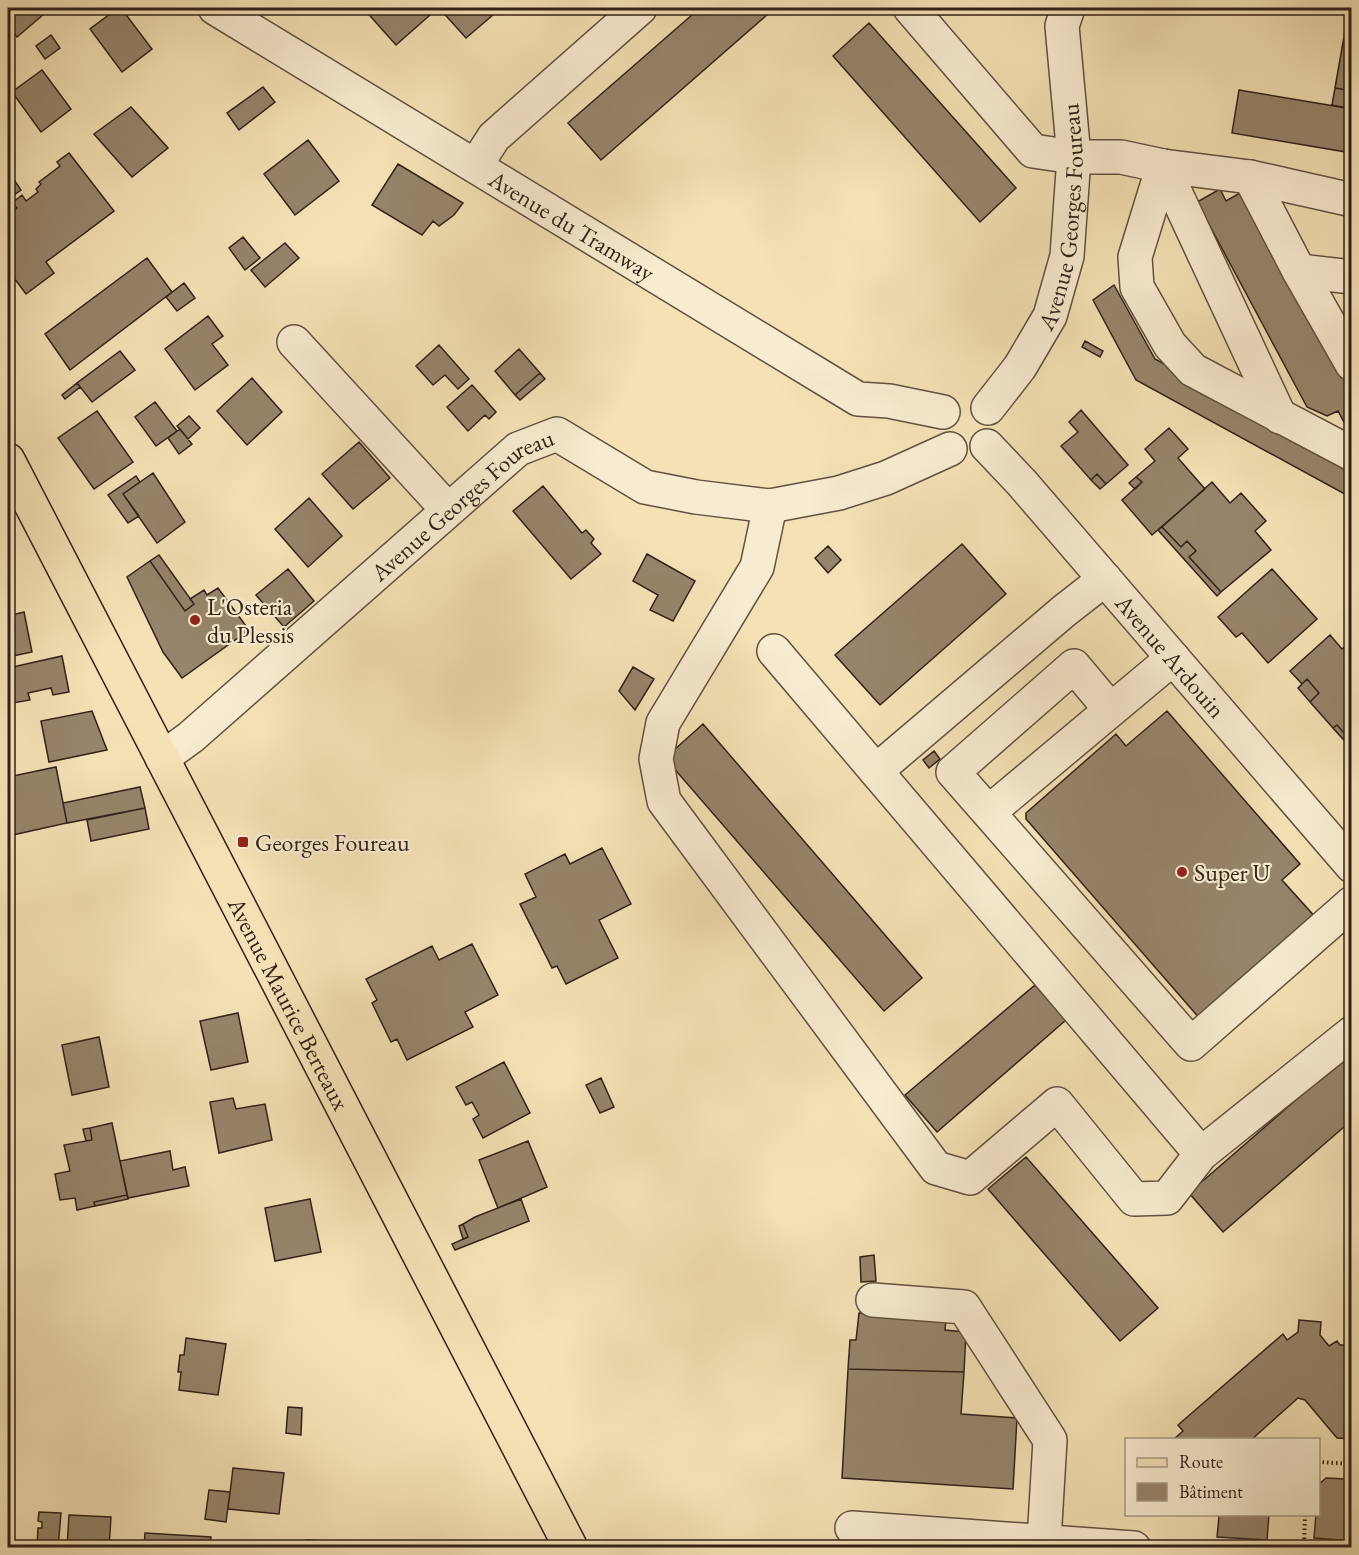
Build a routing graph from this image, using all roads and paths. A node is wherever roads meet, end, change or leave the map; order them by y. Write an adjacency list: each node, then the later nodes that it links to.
1 (218, 8): 6 (street, Avenue du Tramway)
2 (640, 8): 6 (street)
3 (910, 8): 5 (street)
4 (1068, 8): 5 (street, Avenue Georges Foureau)
5 (1074, 157): 7 (street); 14 (street, Avenue Georges Foureau)
6 (476, 165): 15 (street, Avenue du Tramway)
7 (1163, 166): 8 (street); 16 (street); 16 (street)
8 (1250, 177): 9 (street); 10 (street)
9 (1352, 200)
10 (1299, 271): 11 (street); 13 (street)
11 (1352, 277)
12 (294, 342): 22 (street)
13 (1347, 349)
14 (988, 408): 15 (street); 17 (street)
15 (943, 412): 18 (street)
16 (1280, 417): 19 (street)
17 (987, 446): 18 (street); 23 (street, Avenue Ardouin)
18 (950, 450): 21 (street, Avenue Georges Foureau)
19 (1352, 454)
20 (8, 460): 27 (main road, Avenue Maurice Berteaux)
21 (770, 506): 22 (street, Avenue Georges Foureau); 33 (street)
22 (448, 510): 27 (street, Avenue Georges Foureau)
23 (1105, 579): 25 (street, Avenue Ardouin); 28 (street)
24 (774, 651): 28 (street)
25 (1173, 658): 26 (street); 30 (street, Avenue Ardouin)
26 (1110, 709): 29 (street); 29 (street)
27 (162, 758): 40 (main road, Avenue Maurice Berteaux)
28 (876, 771): 33 (street)
29 (989, 812): 31 (street)
30 (1352, 866)
31 (1352, 903)
32 (1352, 1033): 33 (street)
33 (1201, 1154)
34 (873, 1300): 39 (street)
35 (1320, 1461): 36 (path)
36 (1352, 1464)
37 (1305, 1516): 42 (path)
38 (852, 1528): 39 (street)
39 (1044, 1541): 41 (street)
40 (571, 1548)
41 (1134, 1548)
42 (1304, 1548)

